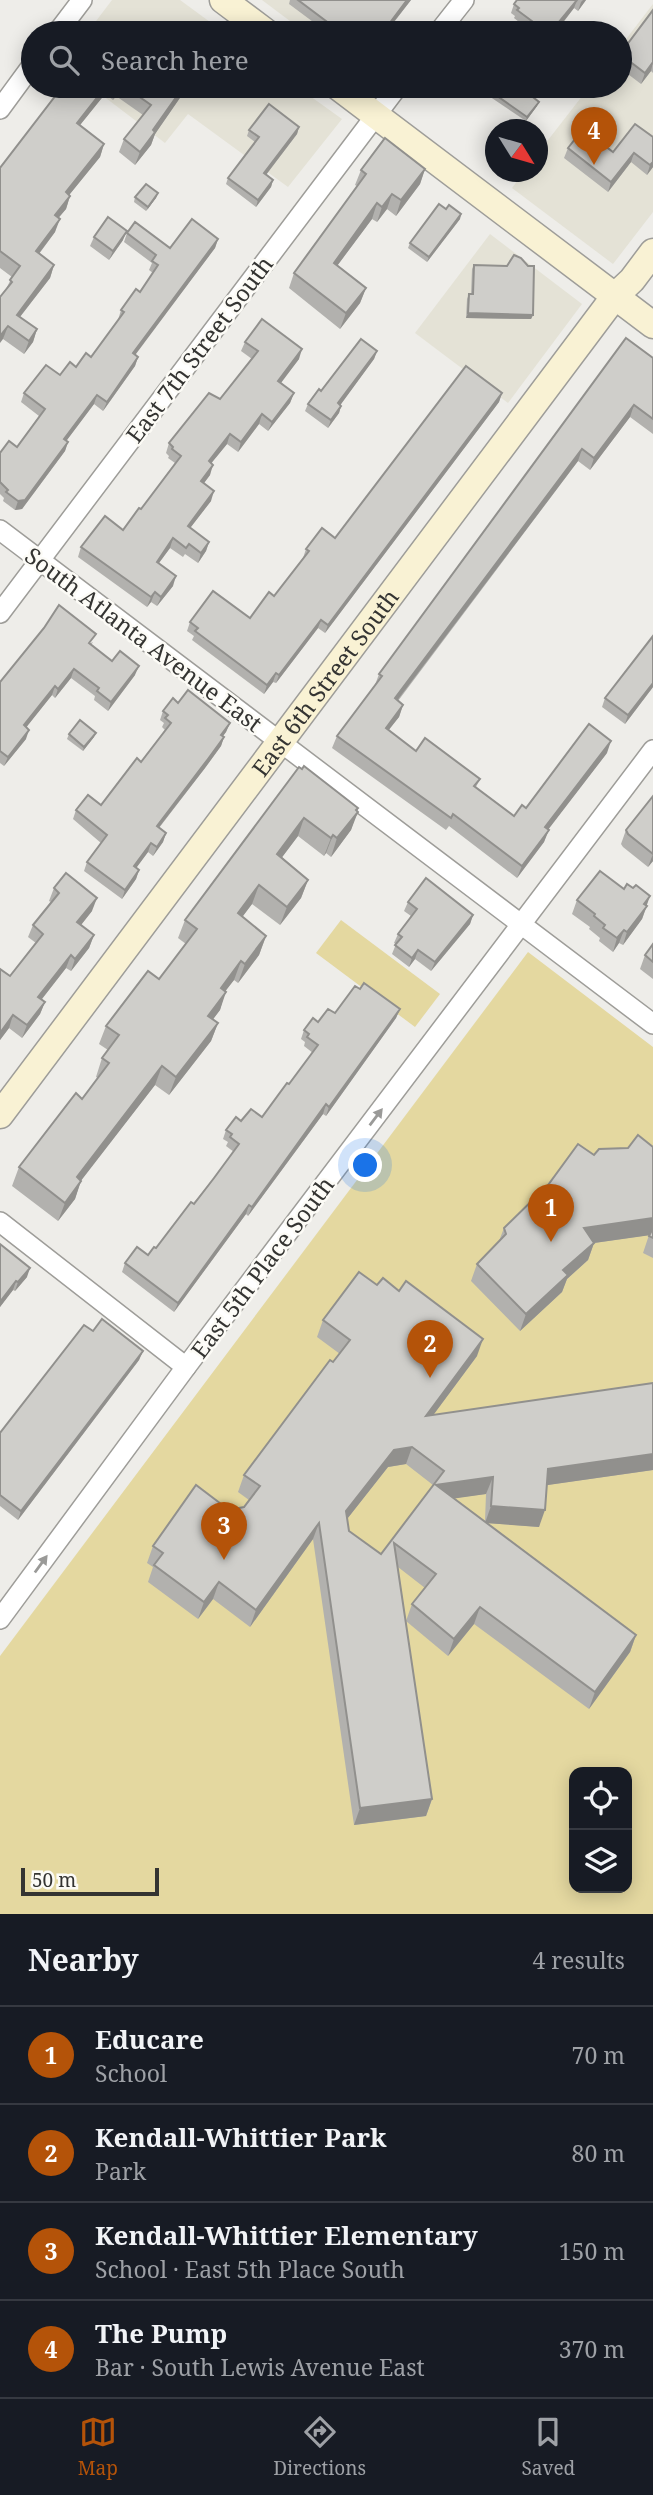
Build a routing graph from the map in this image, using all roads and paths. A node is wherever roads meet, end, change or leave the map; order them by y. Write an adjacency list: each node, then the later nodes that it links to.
1 (82, 0): 4 (street)
2 (223, 0): 5 (street)
3 (464, 0): 6 (street)
4 (66, 21)
5 (251, 21)
6 (447, 21)
7 (21, 80): 10 (street)
8 (353, 98): 11 (street)
9 (389, 98): 11 (street, East 7th Street South)
10 (0, 108)
11 (376, 115): 13 (street); 16 (street, East 7th Street South)
12 (653, 252): 13 (street, East 6th Street South)
13 (615, 296): 14 (street); 18 (street, East 6th Street South)
14 (653, 325)
15 (0, 530): 16 (street, South Atlanta Avenue East)
16 (40, 560): 17 (street, East 7th Street South); 18 (street, South Atlanta Avenue East)
17 (0, 613)
18 (280, 742): 20 (street, South Atlanta Avenue East); 22 (street, East 6th Street South)
19 (653, 750): 20 (street, East 5th Place South)
20 (522, 925): 21 (street, South Atlanta Avenue East); 24 (street, East 5th Place South, one-way to 20)
21 (653, 1024)
22 (0, 1115)
23 (0, 1223): 24 (street)
24 (186, 1367): 25 (street, East 5th Place South, one-way to 24)
25 (0, 1619)

